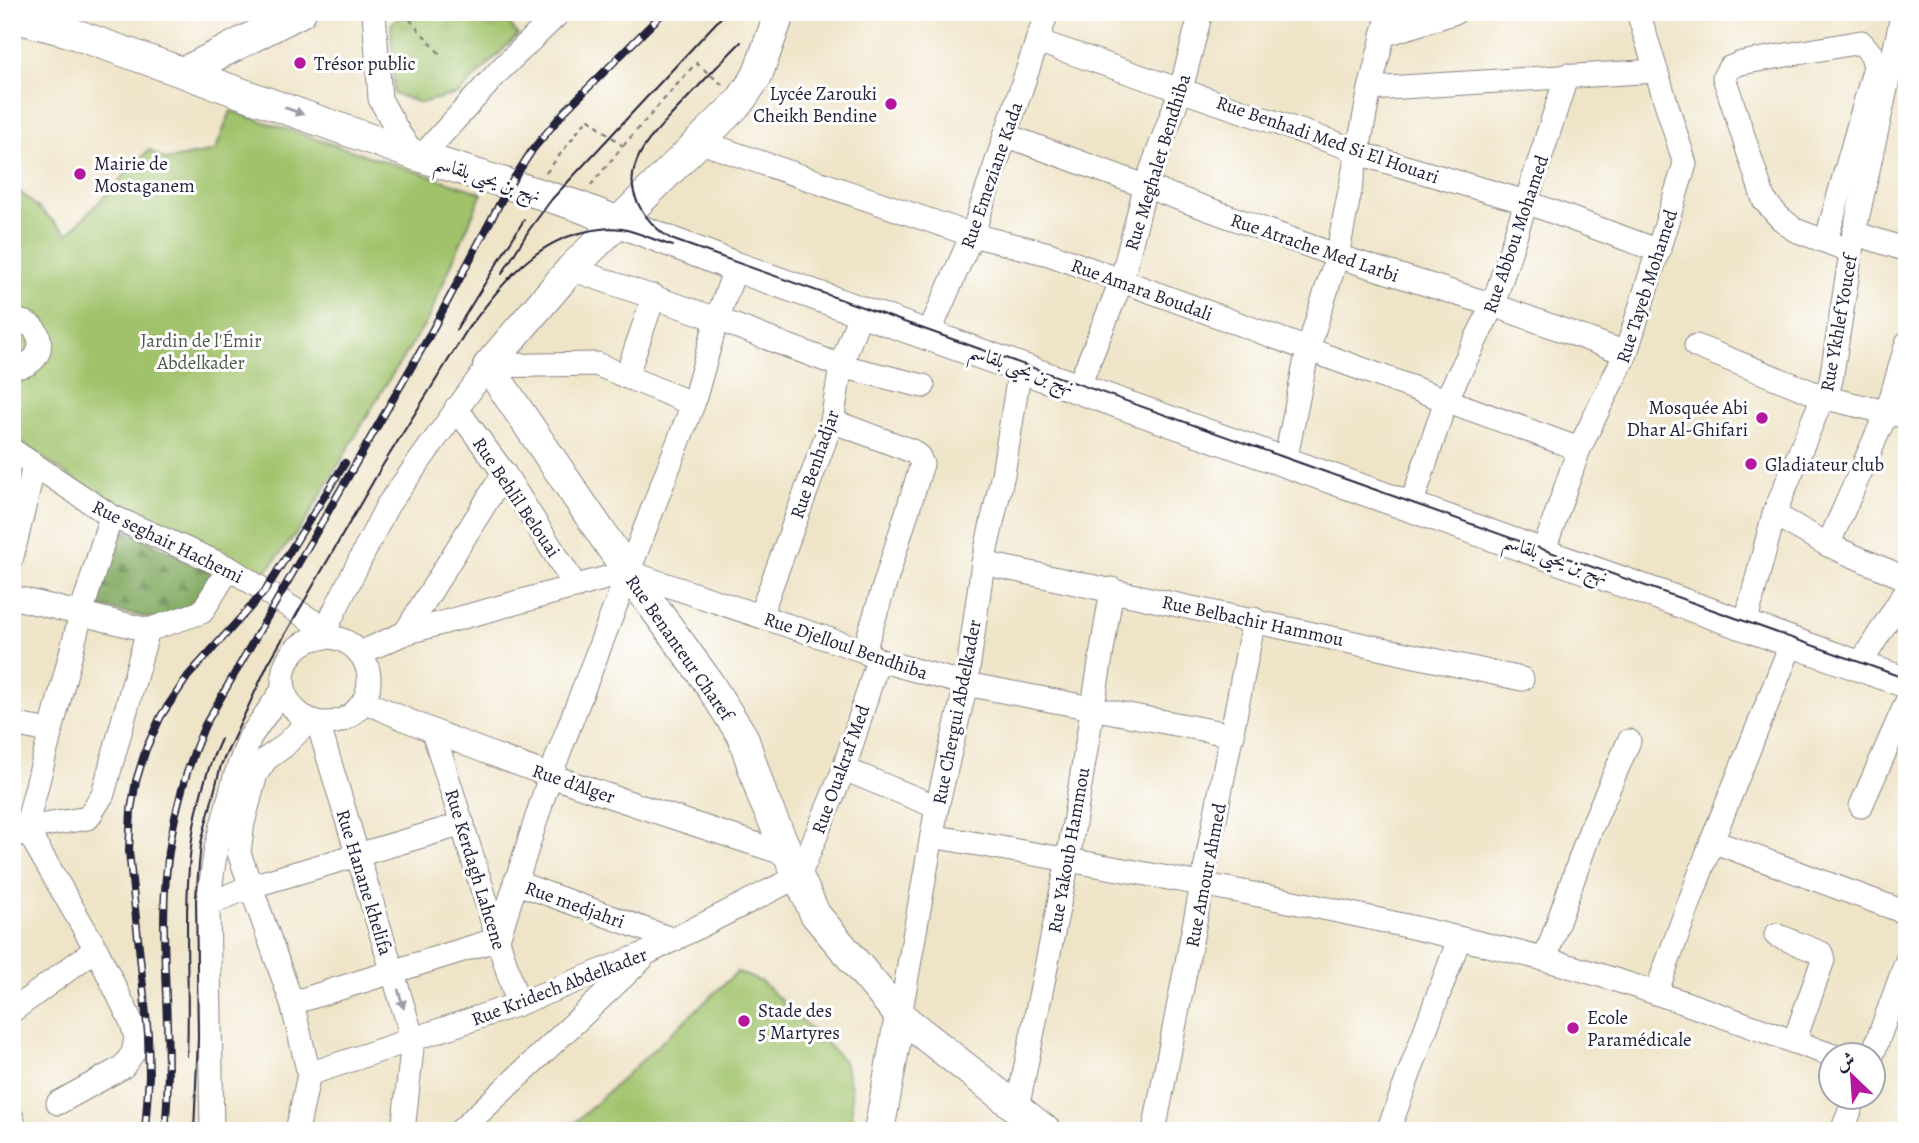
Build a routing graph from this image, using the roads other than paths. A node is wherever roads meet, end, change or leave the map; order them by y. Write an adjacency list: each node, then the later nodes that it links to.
1 (301, 12): 14 (main road)
2 (388, 12): 11 (street)
3 (560, 12): 28 (street)
4 (780, 12): 26 (main road)
5 (1047, 12): 16 (street, Rue Emeziane Kada)
6 (1201, 12): 20 (street, Rue Meghalet Bendhiba)
7 (1456, 12): 13 (street)
8 (1638, 12): 17 (street, Rue Tayeb Mohamed)
9 (1903, 12): 34 (street, Rue Ykhlef Youcef)
10 (12, 17): 12 (main road, نهج بن يحيى بلقاسم)
11 (375, 22): 23 (street)
12 (62, 23): 15 (main road); 18 (main road, نهج بن يحيى بلقاسم)
13 (1386, 23): 21 (street)
14 (274, 26): 18 (main road); 22 (main road)
15 (12, 34)
16 (1037, 41): 20 (street, Rue Benhadi Med Si El Houari); 25 (street, Rue Emeziane Kada)
17 (1656, 71): 19 (street); 36 (street, Rue Tayeb Mohamed)
18 (184, 72): 22 (main road, نهج بن يحيى بلقاسم)
19 (1567, 75): 21 (street); 30 (street, Rue Abbou Mohamed)
20 (1181, 89): 27 (street, Rue Benhadi Med Si El Houari); 29 (street, Rue Meghalet Bendhiba)
21 (1370, 89): 27 (street)
22 (244, 93): 24 (main road, نهج بن يحيى بلقاسم, one-way to 24)
23 (380, 99): 24 (street); 28 (street)
24 (344, 130): 28 (main road, نهج بن يحيى بلقاسم)
25 (1005, 135): 29 (street, Rue Atrache Med Larbi); 32 (street, Rue Emeziane Kada)
26 (701, 142): 31 (main road); 32 (street, Rue Amara Boudali)
27 (1357, 153): 30 (street, Rue Benhadi Med Si El Houari); 37 (street)
28 (418, 156): 31 (main road, نهج بن يحيى بلقاسم)
29 (1145, 188): 37 (street, Rue Atrache Med Larbi); 40 (street, Rue Meghalet Bendhiba)
30 (1526, 202): 36 (street, Rue Benhadi Med Si El Houari); 42 (street, Rue Abbou Mohamed)
31 (619, 222): 38 (main road, نهج بن يحيى بلقاسم); 39 (main road)
32 (972, 235): 40 (street, Rue Amara Boudali); 46 (street, Rue Emeziane Kada)
33 (1826, 241): 33 (street); 34 (street)
34 (1852, 242): 35 (street); 58 (street, Rue Ykhlef Youcef)
35 (1907, 250)
36 (1659, 251): 50 (street, Rue Tayeb Mohamed)
37 (1337, 256): 42 (street, Rue Atrache Med Larbi); 49 (street)
38 (737, 267): 43 (main road, نهج بن يحيى بلقاسم); 44 (street)
39 (571, 269): 41 (street); 52 (main road)
40 (1121, 282): 49 (street, Rue Amara Boudali); 57 (street, Rue Meghalet Bendhiba)
41 (654, 296): 44 (street); 55 (street)
42 (1493, 305): 50 (street, Rue Atrache Med Larbi); 59 (street, Rue Abbou Mohamed)
43 (861, 311): 46 (main road, نهج بن يحيى بلقاسم); 53 (street, Rue Benhadjar)
44 (717, 319): 53 (street); 60 (street)
45 (12, 321): 51 (street)
46 (928, 335): 54 (main road, نهج بن يحيى بلقاسم)
47 (1907, 343): 62 (street)
48 (1696, 346): 58 (street)
49 (1308, 349): 59 (street, Rue Amara Boudali); 66 (street)
50 (1626, 353): 64 (street, Rue Tayeb Mohamed)
51 (12, 366)
52 (488, 366): 55 (street); 61 (street); 77 (main road, Rue Benanteur Charef)
53 (841, 366): 56 (street); 63 (street, Rue Benhadjar)
54 (1020, 368): 57 (main road, نهج بن يحيى بلقاسم); 75 (street, Rue Chergui Abdelkader)
55 (626, 377): 60 (street)
56 (923, 387)
57 (1078, 388): 66 (main road, نهج بن يحيى بلقاسم)
58 (1826, 398): 62 (street); 70 (street, Rue Ykhlef Youcef)
59 (1446, 400): 64 (street, Rue Amara Boudali); 69 (street, Rue Abbou Mohamed)
60 (694, 404): 77 (street)
61 (456, 408): 68 (street, Rue Behlil Belouai); 88 (street)
62 (1897, 415): 72 (street)
63 (832, 421): 84 (street, Rue Benhadjar); 92 (street, Rue Ouakraf Med)
64 (1579, 449): 73 (street, Rue Tayeb Mohamed)
65 (12, 450): 67 (street, Rue seghair Hachemi)
66 (1284, 461): 69 (main road, نهج بن يحيى بلقاسم)
67 (33, 466): 71 (street, Rue seghair Hachemi); 74 (street)
68 (504, 473): 79 (street, Rue Behlil Belouai); 89 (street)
69 (1411, 506): 73 (main road, نهج بن يحيى بلقاسم)
70 (1774, 514): 72 (street); 86 (street, Rue Ykhlef Youcef)
71 (111, 516): 76 (street, Rue seghair Hachemi); 83 (street)
72 (1828, 545): 78 (street)
73 (1542, 553): 86 (main road, نهج بن يحيى بلقاسم)
74 (12, 556)
75 (983, 563): 80 (street, Rue Belbachir Hammou); 97 (street, Rue Chergui Abdelkader)
76 (229, 568): 87 (street); 88 (street, Rue seghair Hachemi)
77 (628, 572): 79 (street); 84 (street, Rue Djelloul Bendhiba); 109 (street); 118 (main road, Rue Benanteur Charef)
78 (1907, 579)
79 (576, 587): 89 (street)
80 (1112, 589): 85 (street, Rue Belbachir Hammou); 101 (street, Rue Yakoub Hammou)
81 (1907, 589): 93 (street)
82 (12, 597): 83 (street)
83 (81, 614): 87 (street); 104 (street)
84 (760, 616): 92 (street, Rue Djelloul Bendhiba)
85 (1254, 620): 95 (street, Rue Belbachir Hammou); 106 (street, Rue Amour Ahmed)
86 (1745, 625): 90 (main road, نهج بن يحيى بلقاسم)
87 (148, 630): 113 (street)
88 (323, 633): 91 (street); 98 (street)
89 (405, 633): 91 (street)
90 (1792, 642): 93 (main road, نهج بن يحيى بلقاسم); 115 (street)
91 (360, 653): 99 (street)
92 (871, 656): 97 (street, Rue Djelloul Bendhiba); 108 (street, Rue Ouakraf Med)
93 (1859, 666): 94 (main road, نهج بن يحيى بلقاسم); 96 (main road, نهج بن يحيى بلقاسم)
94 (1907, 673)
95 (1522, 679)
96 (1907, 683)
97 (966, 684): 101 (street, Rue Djelloul Bendhiba); 111 (street, Rue Chergui Abdelkader)
98 (284, 688): 102 (street); 122 (street)
99 (363, 701): 102 (street); 105 (street, Rue d'Alger)
100 (1907, 701): 110 (street)
101 (1093, 706): 106 (street, Rue Djelloul Bendhiba); 117 (street, Rue Yakoub Hammou)
102 (314, 722): 116 (street, Rue Hanane khelifa); 120 (street)
103 (12, 724): 104 (street)
104 (49, 731): 113 (street)
105 (434, 734): 109 (street, Rue d'Alger); 112 (street, Rue Kerdagh Lahcene)
106 (1233, 735): 121 (street, Rue Amour Ahmed)
107 (1629, 741): 130 (street)
108 (844, 769): 111 (street); 118 (street, Rue Ouakraf Med)
109 (550, 776): 118 (street, Rue d'Alger); 119 (street)
110 (1861, 806)
111 (937, 807): 114 (street, Rue Chergui Abdelkader)
112 (463, 824): 116 (street); 125 (street, Rue Kerdagh Lahcene)
113 (19, 833): 128 (street)
114 (932, 836): 117 (street); 137 (street, Rue Chergui Abdelkader)
115 (1712, 841): 123 (street); 133 (street)
116 (356, 856): 120 (street); 132 (street, Rue Hanane khelifa)
117 (1068, 860): 121 (street); 144 (street, Rue Yakoub Hammou)
118 (794, 866): 127 (street, Rue Kridech Abdelkader); 137 (main road, Rue Benanteur Charef)
119 (515, 882): 125 (street); 127 (street, Rue medjahri)
120 (252, 886): 122 (street); 134 (street)
121 (1202, 886): 126 (street); 154 (street, Rue Amour Ahmed)
122 (208, 904): 148 (street)
123 (1907, 913)
124 (1776, 935): 139 (street)
125 (498, 939): 132 (street); 135 (street, Rue Kerdagh Lahcene)
126 (1459, 939): 130 (street); 155 (street)
127 (674, 940): 129 (street, Rue Kridech Abdelkader)
128 (96, 949): 136 (street); 143 (street)
129 (649, 952): 135 (street, Rue Kridech Abdelkader); 151 (street)
130 (1545, 959): 133 (street)
131 (1907, 960): 140 (street)
132 (392, 971): 134 (street); 138 (street, Rue Hanane khelifa, one-way to 138)
133 (1656, 993): 139 (street)
134 (292, 1003): 142 (street)
135 (518, 1004): 138 (street, Rue Kridech Abdelkader)
136 (12, 1011)
137 (900, 1016): 144 (main road, Rue Benanteur Charef); 152 (main road)
138 (413, 1040): 142 (street, Rue Kridech Abdelkader); 150 (street)
139 (1794, 1042): 141 (street)
140 (1877, 1042)
141 (1818, 1050)
142 (309, 1074): 149 (street)
143 (58, 1102)
144 (1017, 1109): 153 (main road, Rue Benanteur Charef)
145 (1849, 1112): 156 (street)
146 (12, 1118): 147 (street)
147 (16, 1131)
148 (212, 1131)
149 (297, 1131)
150 (403, 1131)
151 (460, 1131)
152 (878, 1131)
153 (1046, 1131)
154 (1154, 1131)
155 (1388, 1131)
156 (1842, 1131)

